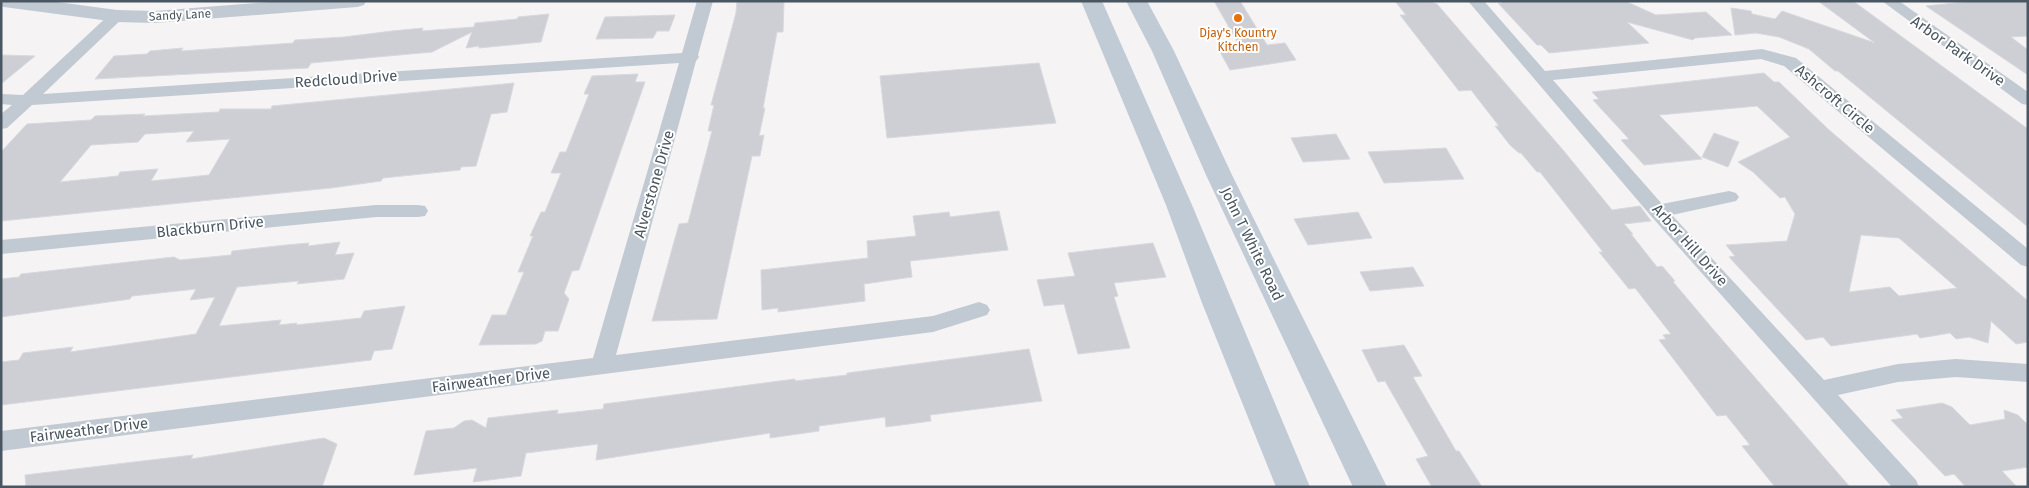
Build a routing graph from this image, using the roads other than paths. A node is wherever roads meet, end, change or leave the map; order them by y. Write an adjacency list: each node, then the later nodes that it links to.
1 (4, 1): 9 (street, Sandy Lane)
2 (129, 1): 9 (street)
3 (357, 1): 9 (street, Sandy Lane)
4 (705, 1): 10 (street, Alverstone Drive)
5 (1091, 1): 26 (main road)
6 (1136, 1): 27 (main road, John T White Road)
7 (1475, 1): 11 (street, Arbor Hill Drive)
8 (1889, 1): 14 (street, Arbor Park Drive)
9 (117, 16): 13 (street)
10 (691, 56): 13 (street, Redcloud Drive); 22 (street, Alverstone Drive)
11 (1541, 76): 18 (street, Arbor Hill Drive); 20 (street, Ashcroft Circle)
12 (1, 99): 13 (street, Redcloud Drive)
13 (28, 100): 15 (street)
14 (2028, 100)
15 (1, 124)
16 (1729, 197): 18 (street)
17 (418, 211): 19 (street, Blackburn Drive)
18 (1658, 211): 24 (street, Arbor Hill Drive)
19 (1, 247)
20 (2028, 260)
21 (979, 310): 22 (street, Fairweather Drive)
22 (602, 366): 25 (street, Fairweather Drive)
23 (2028, 373): 24 (street)
24 (1820, 390): 28 (street, Arbor Hill Drive)
25 (1, 441)
26 (1293, 487)
27 (1370, 487)
28 (1907, 487)

